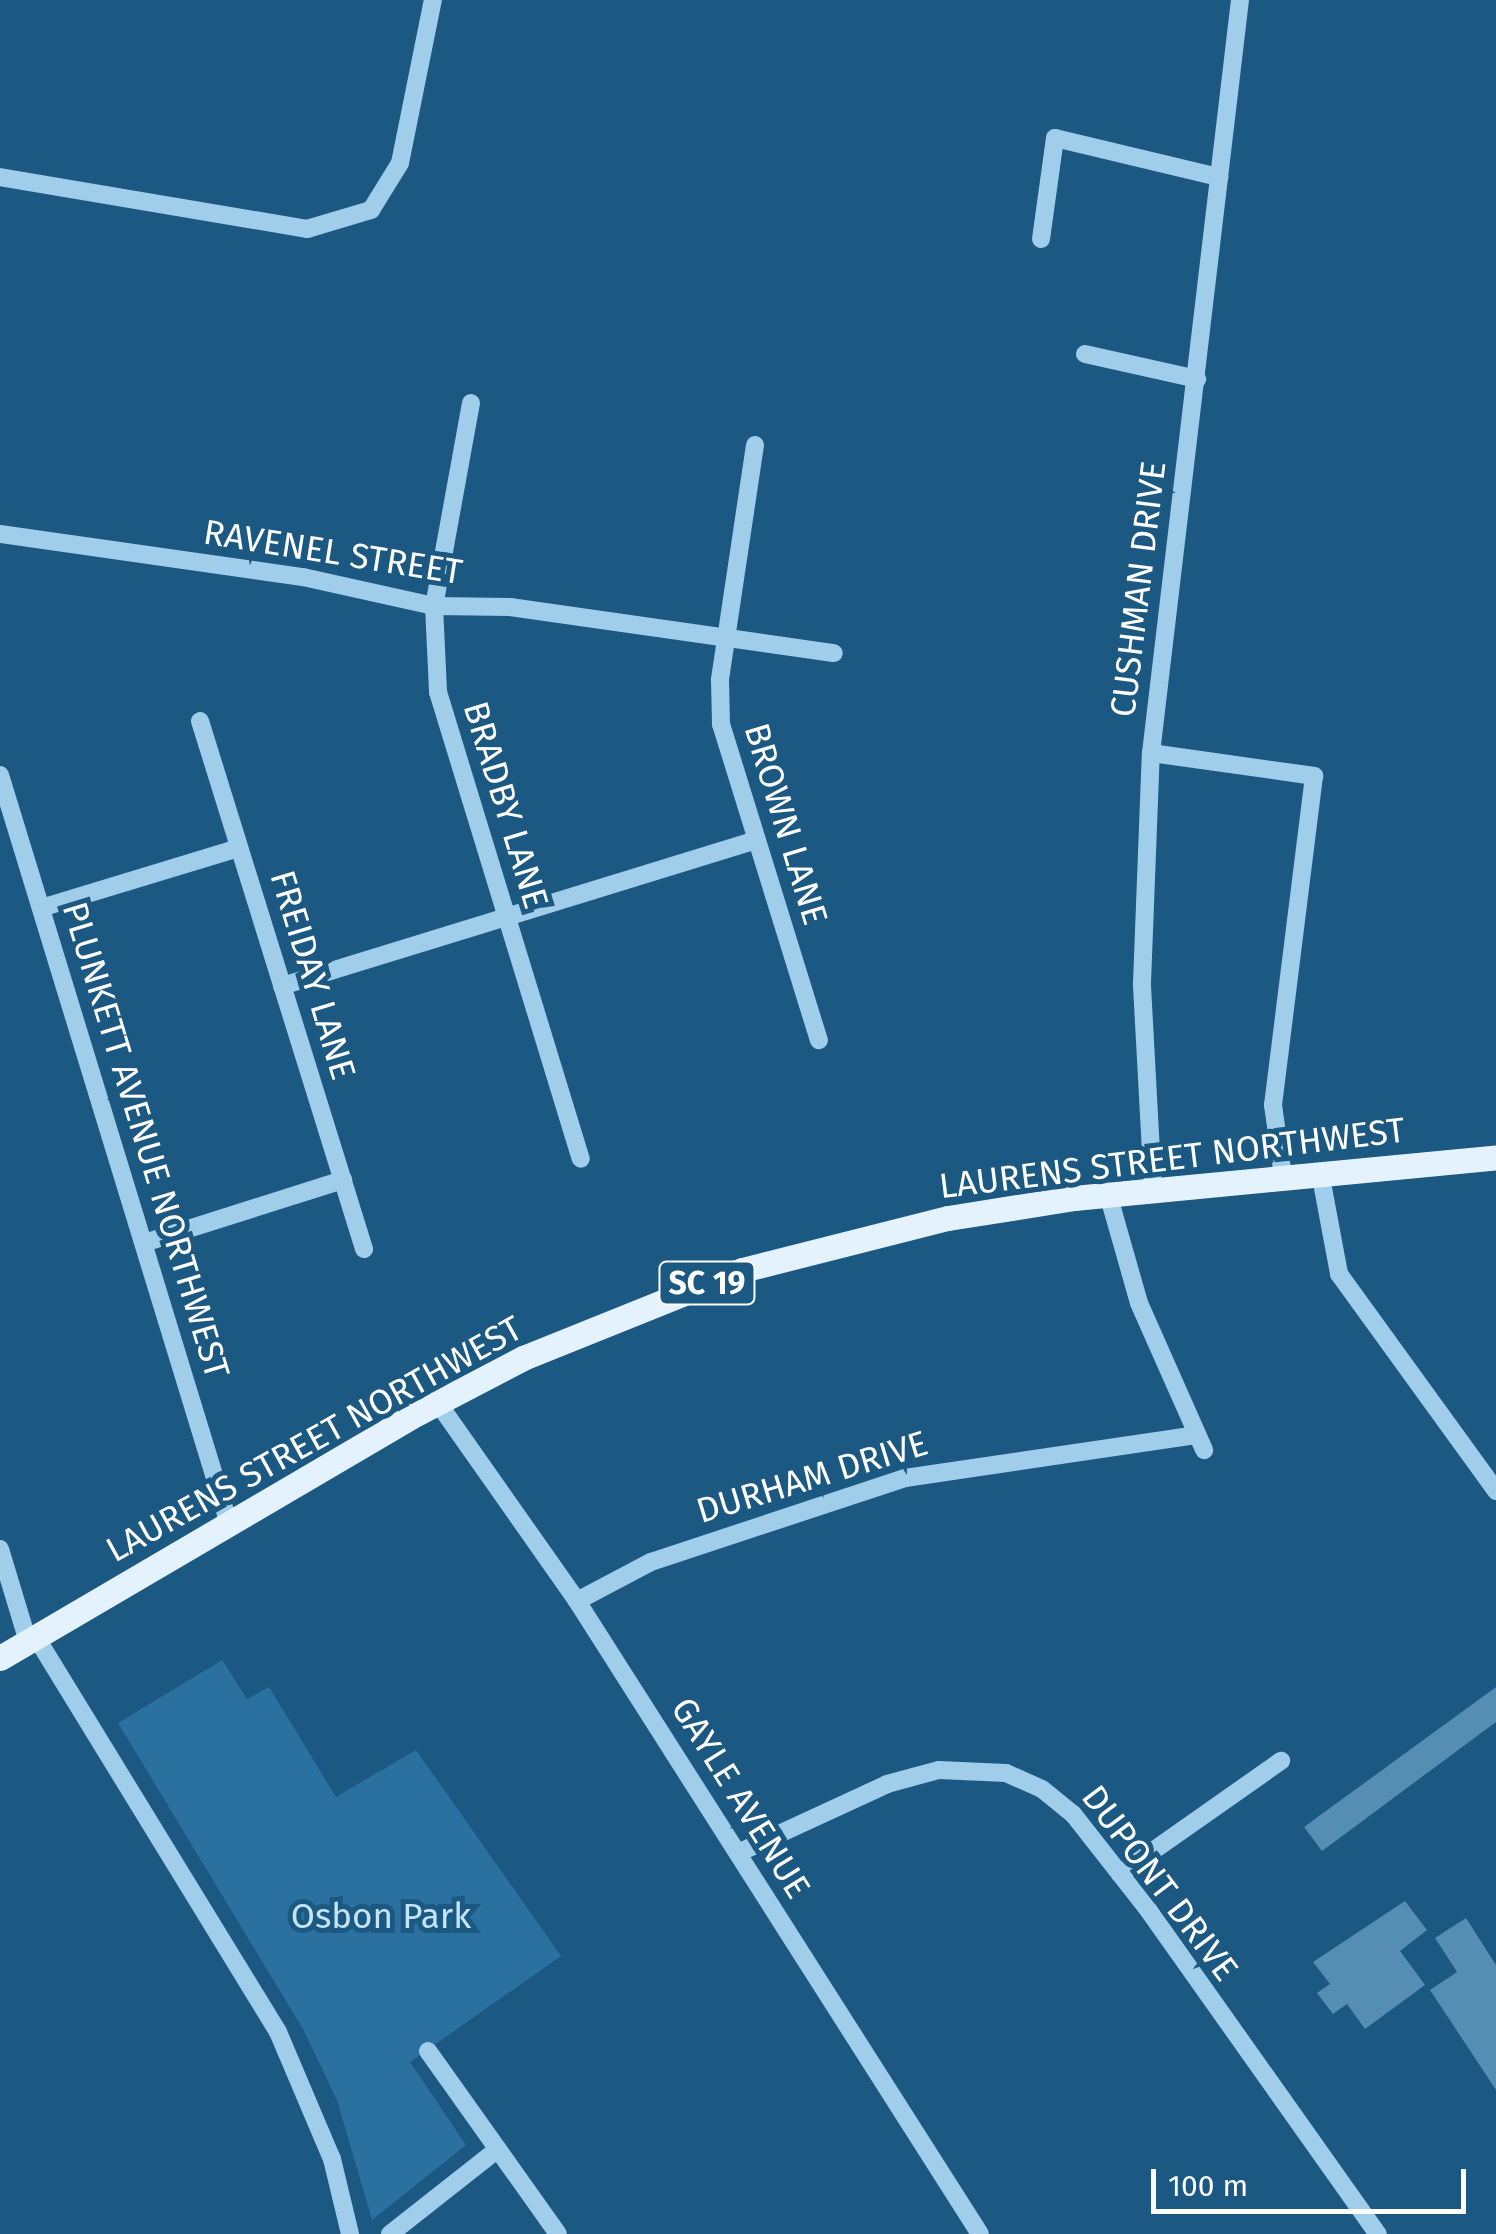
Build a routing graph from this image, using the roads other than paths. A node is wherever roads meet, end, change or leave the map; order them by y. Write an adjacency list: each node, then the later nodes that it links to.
1 (433, 0): 3 (street)
2 (1240, 0): 4 (street, CUSHMAN DRIVE)
3 (0, 177)
4 (1219, 177): 5 (street); 7 (street, CUSHMAN DRIVE)
5 (1041, 239)
6 (1085, 354): 7 (street)
7 (1197, 380): 15 (street, CUSHMAN DRIVE)
8 (472, 404): 11 (street, BRADBY LANE)
9 (756, 445): 12 (street, BROWN LANE)
10 (0, 534): 11 (street, RAVENEL STREET)
11 (434, 606): 12 (street, RAVENEL STREET); 20 (street, BRADBY LANE)
12 (726, 640): 13 (street, RAVENEL STREET); 17 (street, BROWN LANE)
13 (834, 652)
14 (200, 722): 18 (street, FREIDAY LANE)
15 (1151, 753): 26 (street); 28 (street, CUSHMAN DRIVE)
16 (0, 775): 19 (street, PLUNKETT AVENUE NORTHWEST)
17 (756, 840): 20 (street); 22 (street, BROWN LANE)
18 (239, 848): 19 (street); 21 (street, FREIDAY LANE)
19 (41, 908): 30 (street, PLUNKETT AVENUE NORTHWEST)
20 (506, 916): 21 (street); 24 (street, BRADBY LANE)
21 (282, 986): 27 (street, FREIDAY LANE)
22 (819, 1040)
23 (1496, 1157): 25 (main road, LAURENS STREET NORTHWEST / SC 19)
24 (581, 1159)
25 (1320, 1172): 26 (main road, LAURENS STREET NORTHWEST / SC 19); 33 (street)
26 (1283, 1176): 28 (main road, LAURENS STREET NORTHWEST / SC 19)
27 (343, 1180): 30 (street); 31 (street, FREIDAY LANE)
28 (1153, 1189): 29 (main road, LAURENS STREET NORTHWEST / SC 19)
29 (1108, 1194): 32 (main road, LAURENS STREET NORTHWEST / SC 19); 36 (street, DURHAM DRIVE)
30 (144, 1244): 34 (street, PLUNKETT AVENUE NORTHWEST)
31 (364, 1248)
32 (438, 1403): 34 (main road, LAURENS STREET NORTHWEST / SC 19); 36 (street, GAYLE AVENUE)
33 (1496, 1490)
34 (228, 1524): 37 (main road, LAURENS STREET NORTHWEST / SC 19)
35 (0, 1548): 37 (street)
36 (577, 1600): 40 (street, GAYLE AVENUE)
37 (32, 1639): 38 (main road, LAURENS STREET NORTHWEST / SC 19); 44 (street)
38 (0, 1658)
39 (1281, 1761): 41 (street)
40 (738, 1853): 41 (street, DUPONT DRIVE); 47 (street, GAYLE AVENUE)
41 (1120, 1874): 48 (street, DUPONT DRIVE)
42 (428, 2051): 43 (street)
43 (498, 2149): 45 (street); 46 (street)
44 (350, 2234)
45 (390, 2234)
46 (558, 2234)
47 (980, 2234)
48 (1378, 2234)

